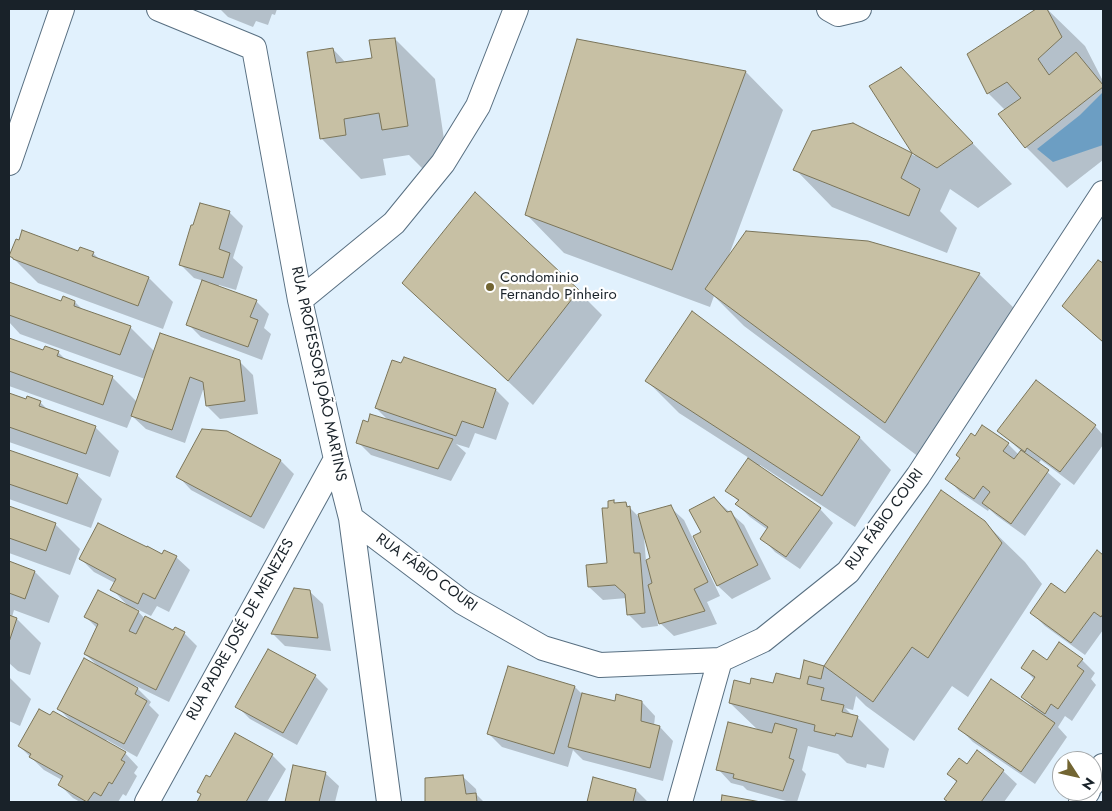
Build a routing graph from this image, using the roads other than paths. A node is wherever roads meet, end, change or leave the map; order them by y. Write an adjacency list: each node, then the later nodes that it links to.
1 (62, 9): 4 (street)
2 (159, 9): 6 (street, RUA PROFESSOR JOÃO MARTINS)
3 (516, 9): 6 (street)
4 (9, 163)
5 (1103, 194): 9 (street, RUA FÁBIO COURI)
6 (300, 300): 7 (street, RUA PROFESSOR JOÃO MARTINS)
7 (336, 458): 8 (street, RUA PROFESSOR JOÃO MARTINS); 10 (street, RUA PADRE JOSÉ DE MENEZES)
8 (351, 518): 9 (street, RUA FÁBIO COURI); 11 (street, RUA PROFESSOR JOÃO MARTINS)
9 (720, 660): 12 (street)
10 (147, 802)
11 (389, 802)
12 (680, 802)

